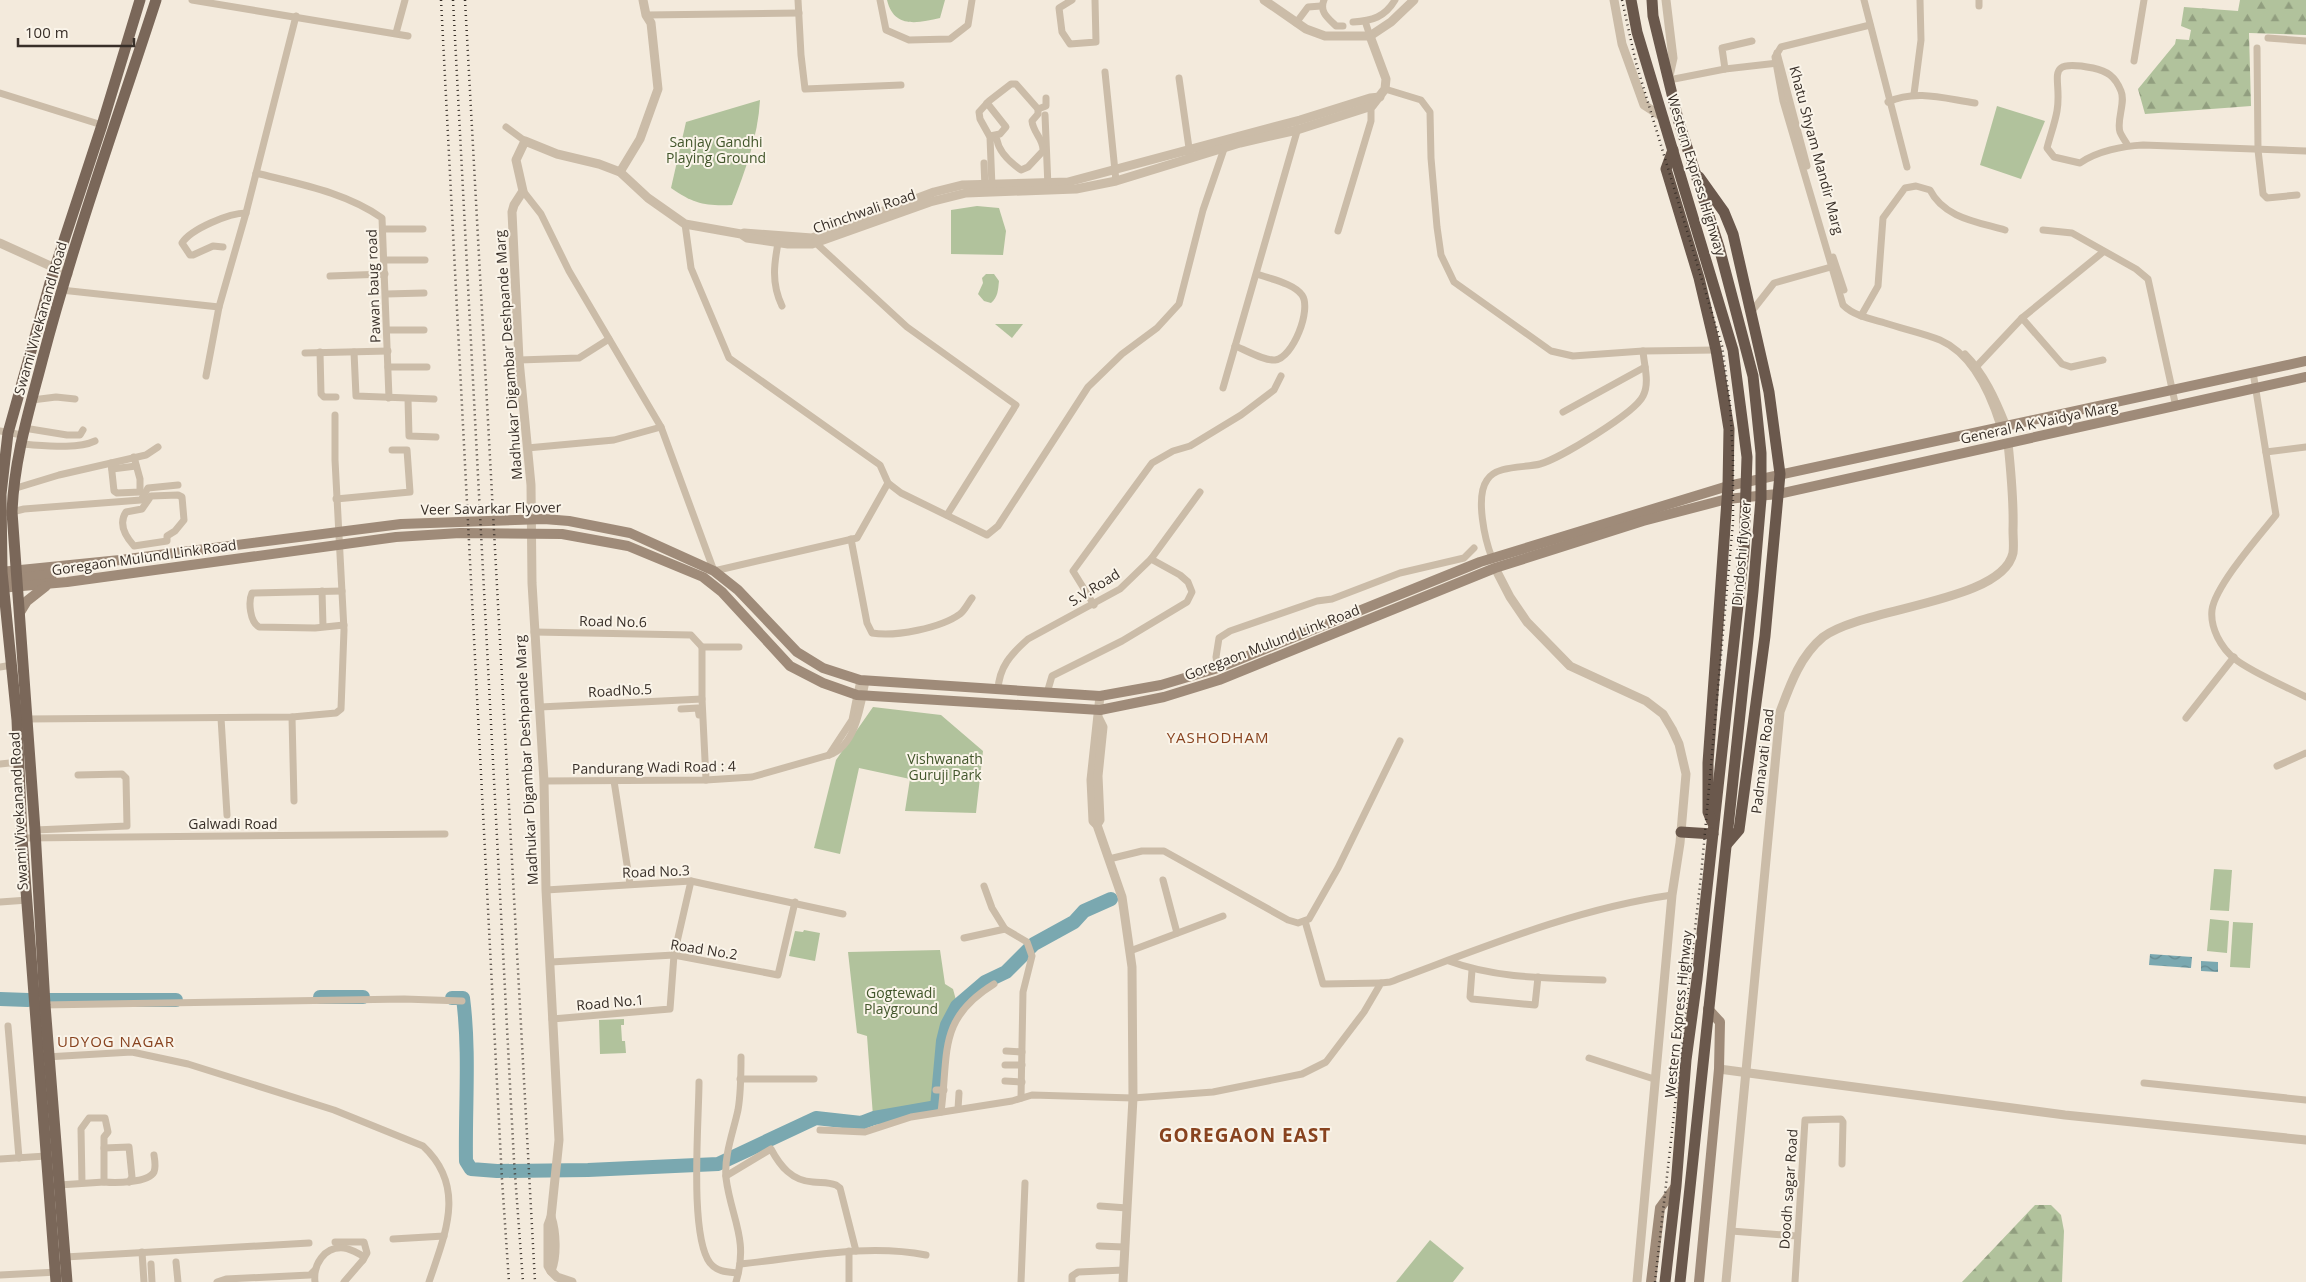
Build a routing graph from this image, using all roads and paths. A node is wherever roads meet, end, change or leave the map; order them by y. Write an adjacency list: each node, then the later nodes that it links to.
1 (140, 0): 57 (main road, Swami Vivekanand Road)
2 (156, 0): 98 (main road, Swami Vivekanand Road)
3 (192, 0): 25 (street)
4 (406, 0): 31 (street)
5 (643, 0): 24 (street)
6 (798, 0): 23 (street)
7 (880, 0): 8 (street)
8 (972, 0)
9 (1072, 0): 10 (street)
10 (1095, 0)
11 (1266, 0): 28 (street)
12 (1396, 0): 22 (street); 26 (street)
13 (1414, 0): 22 (street)
14 (1614, 0): 55 (street)
15 (1631, 0): 55 (highway, Western Express Highway)
16 (1652, 0): 42 (highway, Western Express Highway)
17 (1666, 0): 42 (street)
18 (1864, 0): 29 (street)
19 (1920, 0): 47 (street)
20 (2144, 0): 38 (street)
21 (1322, 3): 28 (street); 30 (street)
22 (1406, 7): 33 (street)
23 (799, 13): 24 (street); 44 (street)
24 (646, 15): 73 (street)
25 (296, 16): 31 (street); 72 (street)
26 (1365, 21): 27 (street); 33 (street)
27 (1353, 22)
28 (1296, 23): 33 (street)
29 (1870, 25): 39 (street, Khatu Shyam Mandir Marg); 50 (street)
30 (1343, 26)
31 (396, 33): 32 (street)
32 (408, 36)
33 (1370, 36): 46 (street)
34 (2268, 38): 36 (street)
35 (1752, 41): 40 (street)
36 (2306, 41)
37 (2257, 48): 66 (street)
38 (2134, 61)
39 (1778, 63): 40 (street); 93 (street, Khatu Shyam Mandir Marg)
40 (1725, 69): 42 (street)
41 (1105, 72): 71 (street)
42 (1668, 77): 74 (highway, Western Express Highway)
43 (1179, 78): 64 (street)
44 (901, 85)
45 (0, 93): 57 (street)
46 (1383, 93): 49 (street); 118 (street)
47 (1914, 94): 50 (street); 52 (street)
48 (1046, 98): 53 (street)
49 (1371, 102): 56 (street); 59 (street); 87 (street)
50 (1888, 102): 70 (street)
51 (987, 103): 53 (street); 60 (street); 60 (street)
52 (1975, 103)
53 (1038, 109): 60 (street)
54 (1045, 115): 76 (street)
55 (1664, 118): 65 (highway, Western Express Highway)
56 (1300, 120): 59 (street); 62 (street)
57 (102, 125): 97 (main road, Swami Vivekanand Road)
58 (506, 127): 61 (street)
59 (1297, 130): 62 (street); 100 (street)
60 (993, 138): 77 (street)
61 (525, 142): 73 (street, Chinchwali Road); 78 (street)
62 (1226, 143): 64 (street); 68 (street); 171 (street)
63 (2128, 146): 63 (street); 66 (street)
64 (1188, 149): 68 (street); 71 (street)
65 (1673, 150): 103 (highway, Western Express Highway); 116 (highway)
66 (2258, 150): 67 (street); 79 (street)
67 (2306, 151)
68 (1190, 159): 75 (street)
69 (984, 163): 77 (street)
70 (1907, 167)
71 (1115, 170): 75 (street); 76 (street)
72 (256, 172): 81 (street); 83 (street, Pawan baug road)
73 (620, 172): 82 (street, Chinchwali Road)
74 (1695, 173): 101 (highway, Western Express Highway); 109 (highway)
75 (1116, 181): 76 (street)
76 (1048, 186): 77 (street)
77 (988, 188): 80 (street, Chinchwali Road); 80 (street)
78 (523, 191): 114 (street); 122 (street, Madhukar Digambar Deshpande Marg)
79 (2297, 195)
80 (898, 209): 89 (street, Chinchwali Road)
81 (246, 213): 91 (street); 108 (street)
82 (685, 224): 88 (street, Chinchwali Road); 162 (street)
83 (383, 229): 84 (street); 94 (street, Pawan baug road)
84 (423, 229)
85 (2006, 230): 110 (street)
86 (2043, 230): 92 (street)
87 (1338, 231)
88 (779, 239): 89 (street, Chinchwali Road); 107 (street)
89 (815, 240): 171 (street)
90 (0, 243): 97 (street)
91 (223, 247)
92 (2103, 252): 111 (street); 135 (street)
93 (1831, 256): 96 (street, Khatu Shyam Mandir Marg); 110 (street, Khatu Shyam Mandir Marg)
94 (384, 260): 95 (street); 99 (street, Pawan baug road)
95 (425, 260)
96 (1831, 266): 109 (street); 110 (street, Khatu Shyam Mandir Marg)
97 (55, 270): 98 (street); 148 (main road, Swami Vivekanand Road)
98 (68, 274): 104 (main road, Swami Vivekanand Road)
99 (385, 274): 102 (street); 106 (street, Pawan baug road)
100 (1257, 274): 115 (street); 115 (street)
101 (1727, 274): 244 (highway, Dindoshi flyover)
102 (330, 276)
103 (1712, 278): 237 (highway, Dindoshi flyover)
104 (61, 290): 108 (street); 140 (main road, Swami Vivekanand Road)
105 (424, 293): 106 (street)
106 (386, 294): 112 (street, Pawan baug road)
107 (782, 306)
108 (219, 307): 130 (street)
109 (1752, 311): 161 (highway)
110 (1862, 314): 128 (street, Khatu Shyam Mandir Marg)
111 (2022, 318): 123 (street); 128 (street)
112 (387, 330): 113 (street); 117 (street, Pawan baug road)
113 (424, 330)
114 (609, 339): 122 (street); 146 (street)
115 (1235, 346): 133 (street)
116 (1716, 350): 118 (street); 164 (highway)
117 (388, 351): 120 (street); 125 (street, Pawan baug road)
118 (1643, 351): 127 (street)
119 (320, 352): 120 (street); 121 (street); 136 (street)
120 (354, 352): 138 (street)
121 (305, 353)
122 (520, 360): 155 (street, Madhukar Digambar Deshpande Marg)
123 (2103, 360)
124 (2306, 360): 129 (main road, General A K Vaidya Marg)
125 (388, 367): 126 (street); 138 (street, Pawan baug road)
126 (427, 367)
127 (1645, 367): 143 (street); 182 (street)
128 (1975, 368): 145 (street, Khatu Shyam Mandir Marg)
129 (2253, 372): 134 (street); 135 (main road, General A K Vaidya Marg)
130 (206, 376)
131 (1281, 376): 195 (street)
132 (2306, 378): 134 (main road, General A K Vaidya Marg)
133 (1222, 388)
134 (2256, 389): 142 (main road, General A K Vaidya Marg); 157 (street)
135 (2173, 390): 142 (street); 145 (main road, General A K Vaidya Marg)
136 (336, 397)
137 (75, 398): 140 (street)
138 (389, 398): 141 (street)
139 (434, 399): 141 (street)
140 (32, 400): 149 (main road, Swami Vivekanand Road)
141 (408, 400): 150 (street)
142 (2176, 407): 152 (main road, General A K Vaidya Marg)
143 (1563, 412)
144 (335, 415): 168 (street)
145 (2003, 425): 161 (main road, General A K Vaidya Marg)
146 (661, 427): 155 (street); 184 (street)
147 (83, 430): 149 (street)
148 (4, 432): 149 (street); 170 (main road, Swami Vivekanand Road)
149 (22, 436): 151 (street); 165 (main road, Swami Vivekanand Road)
150 (436, 438)
151 (95, 441)
152 (2008, 443): 167 (main road, General A K Vaidya Marg); 283 (street, Padmavati Road)
153 (158, 447): 158 (street)
154 (2306, 447): 157 (street)
155 (527, 448): 200 (street, Madhukar Digambar Deshpande Marg)
156 (392, 450): 168 (street)
157 (2266, 452): 204 (street)
158 (134, 458): 159 (street); 160 (street)
159 (112, 466): 160 (street); 160 (street); 165 (street)
160 (136, 466)
161 (1780, 474): 164 (main road, General A K Vaidya Marg); 167 (highway)
162 (888, 483): 171 (street); 174 (street)
163 (178, 485): 170 (street)
164 (1728, 486): 169 (highway); 182 (main road, Goregaon Mulund Link Road)
165 (12, 489): 170 (main road, Swami Vivekanand Road)
166 (1200, 492): 181 (street, S.V.Road)
167 (1778, 494): 169 (main road, Goregaon Mulund Link Road); 193 (highway)
168 (336, 500): 190 (street)
169 (1727, 500): 182 (main road, Goregaon Mulund Link Road); 192 (highway)
170 (6, 513): 172 (main road, Swami Vivekanand Road); 185 (main road, Swami Vivekanand Road)
171 (947, 515)
172 (0, 537): 186 (main road, Swami Vivekanand Road)
173 (288, 538): 176 (main road, Goregaon Mulund Link Road); 180 (main road, Veer Savarkar Flyover)
174 (851, 539): 184 (street); 191 (street)
175 (134, 546): 175 (street); 179 (street)
176 (270, 547): 178 (main road, Goregaon Mulund Link Road); 179 (main road, Goregaon Mulund Link Road); 186 (main road); 187 (main road, Goregaon Mulund Link Road)
177 (1474, 548): 208 (street)
178 (292, 550): 183 (main road, Veer Savarkar Flyover)
179 (136, 558): 185 (main road, Goregaon Mulund Link Road)
180 (688, 558): 184 (main road, Goregaon Mulund Link Road)
181 (1151, 559): 195 (street, S.V.Road); 211 (street)
182 (1493, 563): 203 (main road, Goregaon Mulund Link Road); 207 (main road, Goregaon Mulund Link Road); 238 (street)
183 (684, 568): 212 (main road, Goregaon Mulund Link Road)
184 (714, 571): 209 (main road, Goregaon Mulund Link Road)
185 (16, 572): 186 (main road, Goregaon Mulund Link Road); 188 (main road, Swami Vivekanand Road)
186 (1, 581): 188 (main road, Goregaon Mulund Link Road); 196 (main road, Swami Vivekanand Road)
187 (67, 582): 188 (main road, Goregaon Mulund Link Road); 197 (main road)
188 (18, 588): 197 (main road, Swami Vivekanand Road)
189 (322, 591): 190 (street); 199 (street); 199 (street)
190 (342, 591): 198 (street)
191 (972, 598)
192 (1720, 598): 193 (highway); 237 (highway)
193 (1768, 602): 244 (highway)
194 (0, 604): 196 (main road)
195 (1094, 605): 210 (street, S.V.Road)
196 (7, 614): 205 (main road, Swami Vivekanand Road)
197 (19, 614): 222 (main road, Swami Vivekanand Road)
198 (344, 625): 199 (street); 219 (street)
199 (323, 626)
200 (534, 632): 201 (street, Road No.6); 217 (street, Madhukar Digambar Deshpande Marg)
201 (702, 647): 202 (street); 216 (street)
202 (740, 647)
203 (1246, 656): 207 (main road); 208 (main road, Goregaon Mulund Link Road)
204 (2234, 657): 214 (street); 221 (street)
205 (12, 665): 206 (street); 222 (main road, Swami Vivekanand Road)
206 (0, 667)
207 (1250, 667): 218 (main road, Goregaon Mulund Link Road)
208 (1218, 668): 213 (main road, Goregaon Mulund Link Road)
209 (863, 680): 210 (main road, Goregaon Mulund Link Road); 212 (street)
210 (998, 690): 211 (main road, Goregaon Mulund Link Road)
211 (1047, 693): 213 (main road, Goregaon Mulund Link Road)
212 (860, 695): 218 (main road, Goregaon Mulund Link Road); 230 (street, Pandurang Wadi Road : 4)
213 (1100, 696): 218 (street)
214 (2306, 697)
215 (688, 699): 216 (street, RoadNo.5); 217 (street, RoadNo.5); 223 (street)
216 (702, 699): 230 (street)
217 (540, 707): 231 (street, Madhukar Digambar Deshpande Marg)
218 (1100, 714): 245 (street)
219 (292, 717): 220 (street); 233 (street)
220 (221, 718): 222 (street); 234 (street)
221 (2186, 718)
222 (22, 719): 226 (main road, Swami Vivekanand Road); 240 (main road, Swami Vivekanand Road)
223 (700, 733)
224 (1400, 741): 257 (street)
225 (2306, 753): 228 (street)
226 (19, 762): 227 (street); 242 (main road, Swami Vivekanand Road)
227 (0, 764)
228 (2277, 766)
229 (78, 775): 235 (street)
230 (706, 780): 232 (street, Pandurang Wadi Road : 4)
231 (544, 782): 232 (street, Pandurang Wadi Road : 4); 250 (street, Madhukar Digambar Deshpande Marg)
232 (614, 782): 248 (street)
233 (294, 801)
234 (226, 815)
235 (127, 826): 236 (street); 241 (street)
236 (95, 827): 240 (street); 243 (street)
237 (1714, 828): 238 (highway); 313 (highway, Western Express Highway)
238 (1681, 832): 251 (street)
239 (445, 834): 241 (street, Galwadi Road)
240 (36, 835): 242 (street, Galwadi Road); 243 (street, Galwadi Road); 271 (main road, Swami Vivekanand Road)
241 (127, 836): 243 (street, Galwadi Road)
242 (22, 838): 252 (main road, Swami Vivekanand Road)
243 (95, 838)
244 (1727, 840): 272 (highway)
245 (1109, 859): 257 (street); 261 (street)
246 (1163, 880): 259 (street)
247 (691, 881): 248 (street, Road No.3); 254 (street, Road No.3); 262 (street)
248 (630, 884): 250 (street, Road No.3)
249 (984, 886): 258 (street)
250 (546, 890): 264 (street, Madhukar Digambar Deshpande Marg)
251 (1672, 895): 263 (street); 286 (street)
252 (28, 900): 253 (street); 271 (main road, Swami Vivekanand Road)
253 (0, 902)
254 (795, 902): 255 (street, Road No.3); 262 (street, Road No.2)
255 (843, 914)
256 (1223, 916): 259 (street)
257 (1305, 921): 268 (street)
258 (1005, 929): 260 (street); 276 (street)
259 (1177, 933): 261 (street)
260 (964, 938)
261 (1130, 951): 295 (street)
262 (674, 955): 264 (street, Road No.2); 273 (street, Road No.1)
263 (1449, 961): 265 (street); 268 (street)
264 (551, 962): 273 (street, Madhukar Digambar Deshpande Marg)
265 (1472, 970): 266 (street); 266 (street)
266 (1538, 977): 267 (street)
267 (1603, 980)
268 (1381, 983): 295 (street)
269 (994, 984): 292 (street)
270 (462, 1001): 271 (street)
271 (40, 1005): 278 (main road, Swami Vivekanand Road)
272 (1708, 1009): 282 (main road); 353 (highway)
273 (552, 1019): 344 (street, Madhukar Digambar Deshpande Marg)
274 (8, 1026): 304 (street)
275 (1006, 1051): 276 (street)
276 (1022, 1052): 281 (street)
277 (741, 1057): 284 (street)
278 (44, 1058): 302 (main road, Swami Vivekanand Road); 312 (main road, Swami Vivekanand Road); 317 (street)
279 (1589, 1058): 286 (street)
280 (1005, 1065): 281 (street)
281 (1022, 1065): 289 (street)
282 (1720, 1069): 283 (street); 354 (main road)
283 (1747, 1072): 300 (street); 316 (street, Padmavati Road)
284 (740, 1079): 285 (street); 307 (street)
285 (814, 1079)
286 (1654, 1079): 350 (street)
287 (1005, 1080): 289 (street)
288 (699, 1082): 334 (street)
289 (1022, 1082): 294 (street)
290 (2144, 1083): 296 (street)
291 (936, 1090): 292 (street)
292 (944, 1090): 298 (street)
293 (959, 1093): 297 (street)
294 (1021, 1098): 295 (street); 297 (street)
295 (1133, 1098): 315 (street)
296 (2306, 1100)
297 (958, 1109): 298 (street)
298 (941, 1112): 299 (street)
299 (820, 1130)
300 (2306, 1140)
301 (104, 1148): 308 (street); 309 (street); 310 (street)
302 (46, 1156): 304 (street); 336 (main road, Swami Vivekanand Road)
303 (154, 1156): 309 (street)
304 (19, 1158): 305 (street)
305 (0, 1159)
306 (1842, 1164): 318 (street, Doodh sagar Road)
307 (726, 1176): 324 (street); 331 (street)
308 (104, 1182): 309 (street); 310 (street)
309 (129, 1182)
310 (82, 1183): 312 (street)
311 (1025, 1183): 347 (street)
312 (59, 1185): 327 (main road, Swami Vivekanand Road)
313 (1676, 1186): 351 (main road); 352 (highway, Western Express Highway)
314 (1100, 1206): 315 (street)
315 (1126, 1208): 323 (street)
316 (1731, 1231): 318 (street); 355 (street, Padmavati Road)
317 (444, 1236): 319 (street); 343 (street)
318 (1797, 1236): 356 (street, Doodh sagar Road)
319 (393, 1239)
320 (308, 1242): 325 (street)
321 (335, 1242): 328 (street)
322 (1099, 1246): 323 (street)
323 (1124, 1246): 332 (street)
324 (853, 1251): 326 (street); 331 (street); 346 (street)
325 (142, 1252): 327 (street); 337 (street)
326 (926, 1255)
327 (65, 1256): 336 (main road, Swami Vivekanand Road)
328 (363, 1260): 333 (street); 342 (street)
329 (176, 1262): 339 (street)
330 (150, 1264): 338 (street)
331 (740, 1264): 334 (street)
332 (1124, 1270): 348 (street); 349 (street)
333 (314, 1271): 340 (street); 341 (street)
334 (738, 1273): 345 (street)
335 (0, 1275): 336 (street)
336 (61, 1277)
337 (144, 1282)
338 (152, 1282)
339 (178, 1282)
340 (217, 1282)
341 (315, 1282)
342 (344, 1282)
343 (429, 1282)
344 (572, 1282)
345 (736, 1282)
346 (849, 1282)
347 (1021, 1282)
348 (1072, 1282)
349 (1122, 1282)
350 (1637, 1282)
351 (1651, 1282)
352 (1665, 1282)
353 (1680, 1282)
354 (1699, 1282)
355 (1726, 1282)
356 (1795, 1282)

